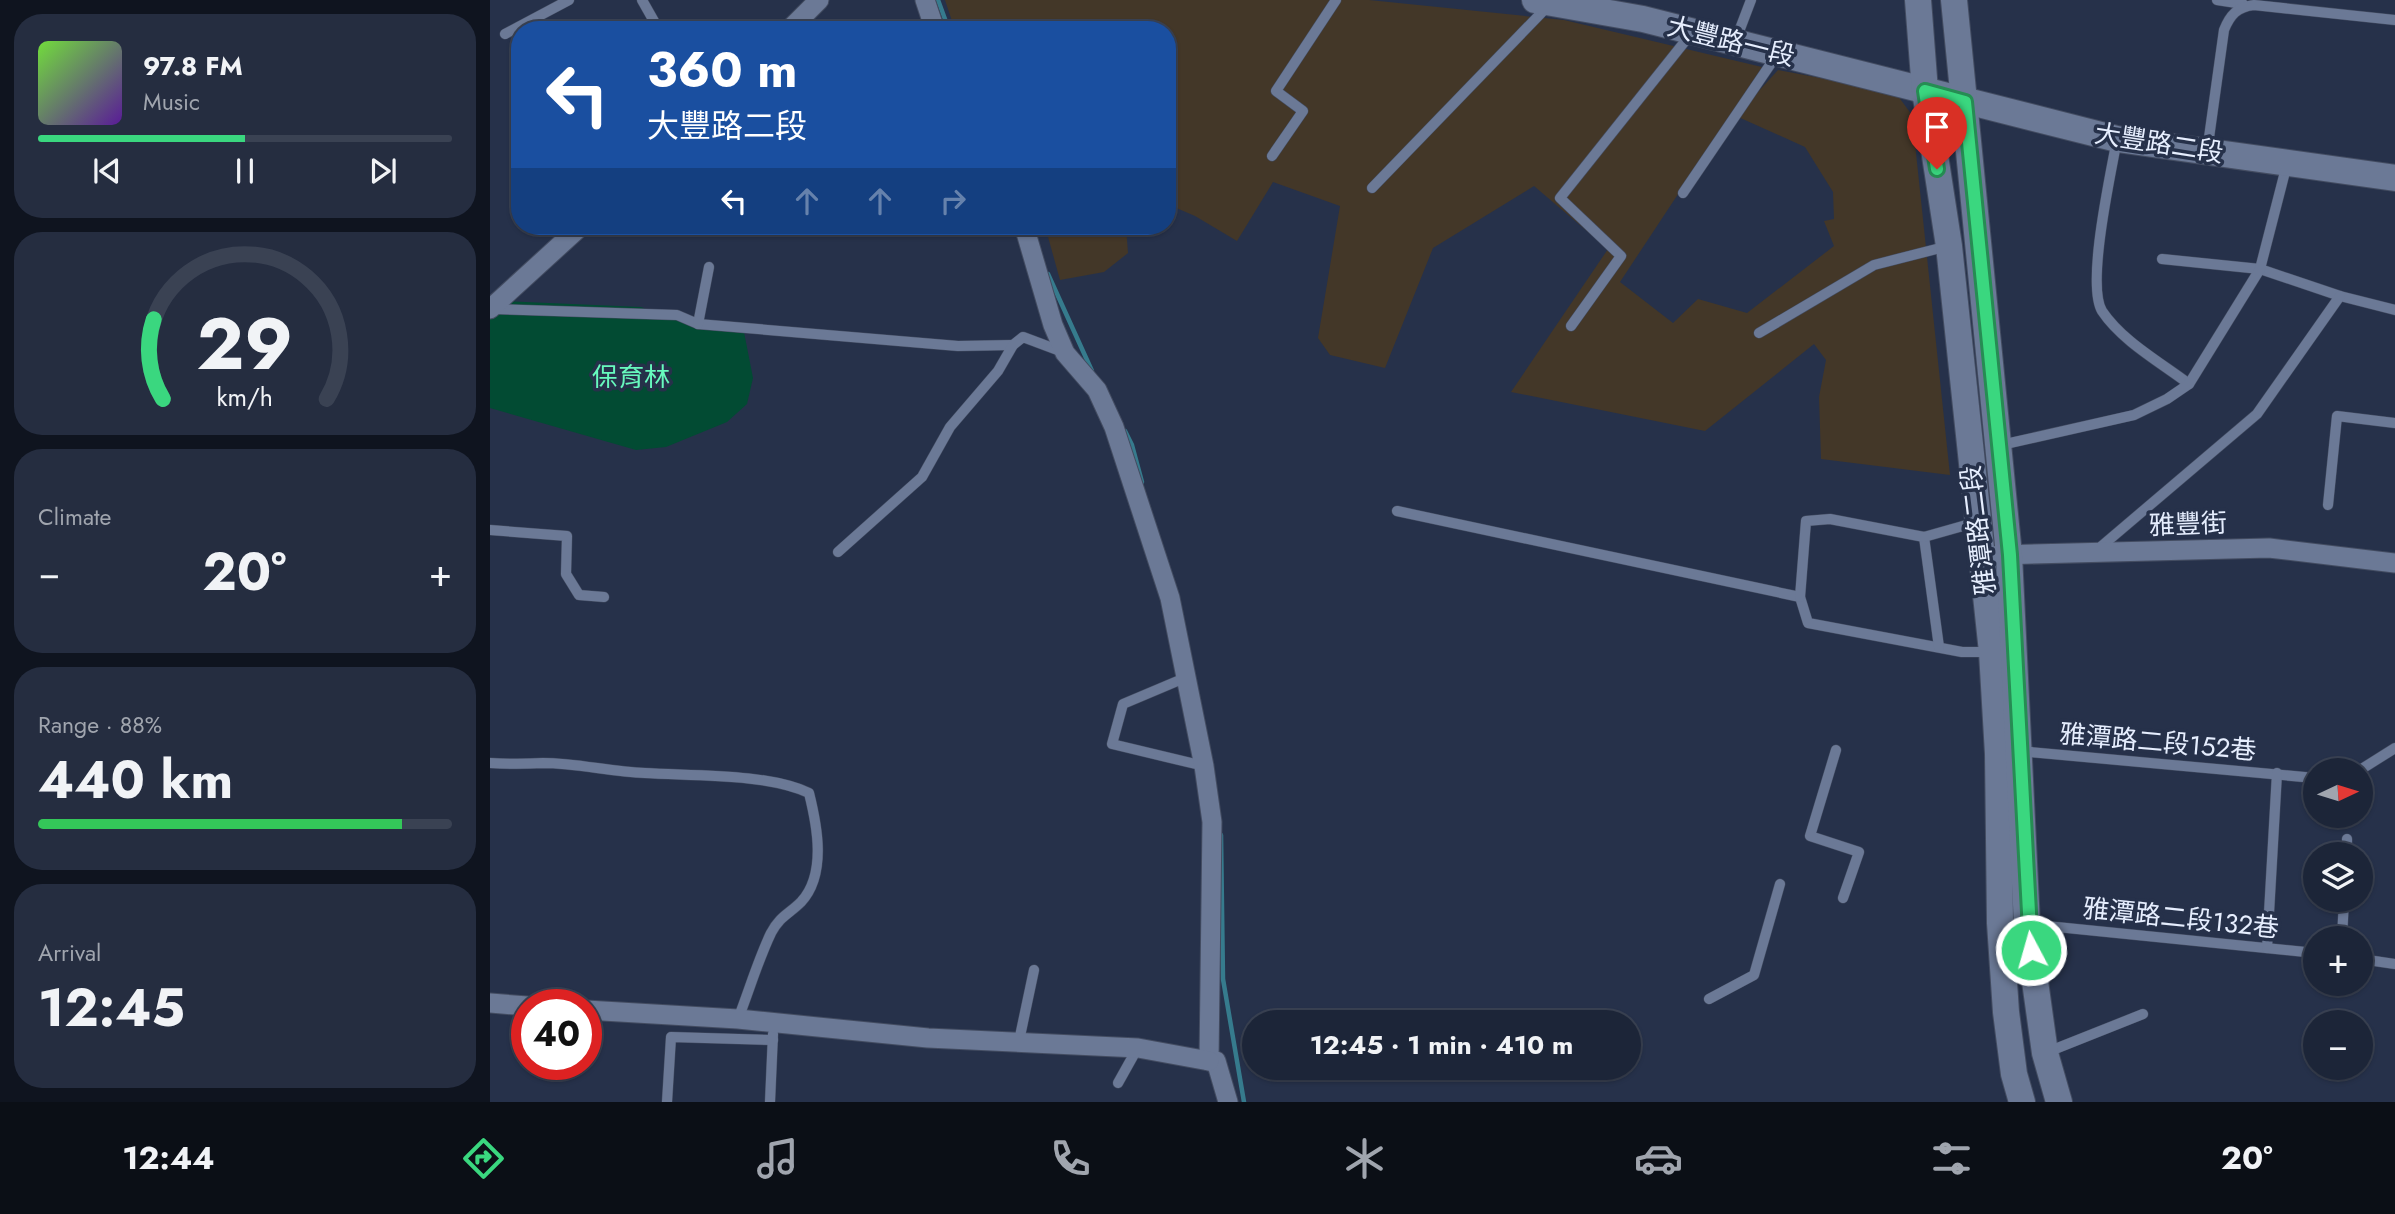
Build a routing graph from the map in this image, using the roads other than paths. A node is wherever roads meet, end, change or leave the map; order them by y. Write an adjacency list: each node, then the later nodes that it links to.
1 (569, 0): 13 (lane)
2 (642, 0): 14 (lane)
3 (819, 0): 15 (street)
4 (925, 0): 16 (street)
5 (1336, 0): 26 (lane)
6 (1751, 0): 20 (lane)
7 (1919, 0): 22 (street, 雅潭路二段)
8 (1954, 0): 23 (street, 雅潭路二段)
9 (2217, 0): 11 (lane)
10 (1543, 1): 18 (street, 大豐路一段); 29 (lane)
11 (2243, 4)
12 (2395, 20): 25 (lane)
13 (529, 21)
14 (654, 21)
15 (798, 21)
16 (932, 21)
17 (511, 31): 19 (lane)
18 (1693, 32): 20 (street, 大豐路一段); 41 (lane)
19 (505, 34)
20 (1735, 42): 21 (street, 大豐路一段)
21 (1778, 53): 22 (street, 大豐路一段); 30 (lane)
22 (1925, 91): 23 (street, 大豐路二段); 33 (street, 雅潭路二段)
23 (1965, 102): 24 (street, 大豐路二段); 47 (street, 雅潭路二段)
24 (2117, 139): 25 (street, 大豐路二段); 45 (lane)
25 (2207, 152): 27 (street, 大豐路二段)
26 (1272, 156)
27 (2287, 163): 28 (street, 大豐路二段); 36 (lane)
28 (2395, 178)
29 (1372, 188)
30 (1683, 193)
31 (571, 235): 38 (street)
32 (1027, 235): 44 (street)
33 (1949, 246): 42 (lane); 47 (street, 雅潭路二段)
34 (2162, 259): 36 (lane)
35 (709, 267): 40 (lane)
36 (2260, 269): 37 (lane); 45 (lane)
37 (2340, 296): 39 (lane); 54 (lane)
38 (490, 309): 40 (lane)
39 (2395, 310)
40 (698, 324): 43 (lane)
41 (1572, 326)
42 (1759, 333)
43 (1013, 345): 44 (lane); 53 (lane)
44 (1066, 353): 62 (street)
45 (2189, 384): 47 (lane)
46 (2395, 423): 48 (lane)
47 (1984, 445): 50 (street, 雅潭路二段); 56 (street, 雅潭路二段)
48 (2329, 505)
49 (1398, 511): 59 (lane)
50 (1977, 522): 52 (lane); 55 (street, 雅潭路二段)
51 (490, 530): 58 (lane)
52 (1924, 537): 59 (lane); 60 (lane)
53 (838, 552)
54 (2094, 553): 56 (street, 雅豐街); 57 (street, 雅豐街)
55 (1982, 555): 56 (street, 雅豐街); 61 (street, 雅潭路二段)
56 (2010, 555): 65 (street, 雅潭路二段)
57 (2395, 564)
58 (604, 597)
59 (1800, 597): 60 (lane)
60 (1939, 647): 61 (lane)
61 (1992, 652): 65 (street, 雅潭路二段)
62 (1187, 677): 68 (street); 68 (lane)
63 (2395, 748): 66 (lane)
64 (1836, 750): 72 (lane)
65 (2010, 752): 69 (lane, 雅潭路二段152巷); 73 (street, 雅潭路二段); 74 (street, 雅潭路二段)
66 (2373, 762)
67 (490, 763): 85 (lane)
68 (1204, 766): 90 (street)
69 (2277, 773): 70 (lane, 雅潭路二段152巷); 75 (lane)
70 (2303, 776)
71 (1780, 884): 80 (lane)
72 (1843, 898)
73 (2000, 923): 74 (lane, 雅潭路二段132巷); 95 (street, 雅潭路二段)
74 (2028, 924): 75 (lane, 雅潭路二段132巷); 89 (street, 雅潭路二段)
75 (2267, 948): 76 (lane, 雅潭路二段132巷)
76 (2303, 952)
77 (2373, 961): 78 (lane)
78 (2395, 964)
79 (1034, 970): 87 (lane)
80 (1709, 999)
81 (490, 1003): 82 (street)
82 (511, 1005)
83 (602, 1011): 85 (street)
84 (2143, 1014): 89 (lane)
85 (738, 1019): 86 (street)
86 (773, 1032): 87 (street); 92 (lane); 93 (lane)
87 (1019, 1041): 88 (street)
88 (1138, 1048): 90 (street); 91 (lane)
89 (2045, 1053): 96 (street, 雅潭路二段)
90 (1209, 1061): 94 (street)
91 (1118, 1083)
92 (667, 1102)
93 (770, 1102)
94 (1228, 1102)
95 (2022, 1102)
96 (2059, 1102)

